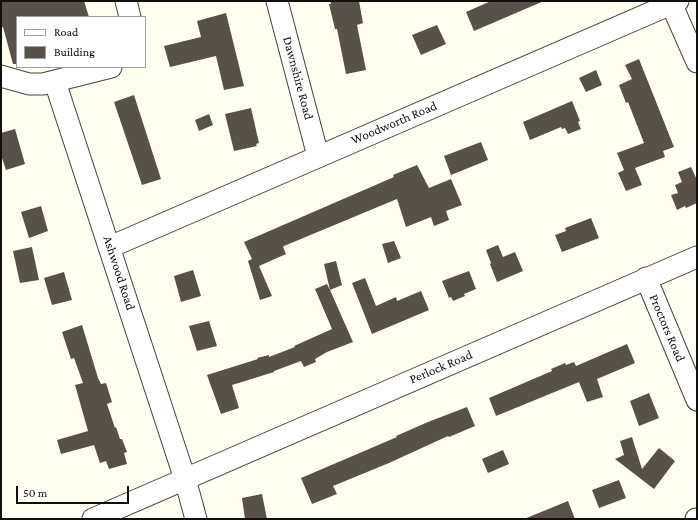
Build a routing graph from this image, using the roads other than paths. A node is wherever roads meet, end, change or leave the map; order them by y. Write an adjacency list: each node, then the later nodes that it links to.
1 (126, 1): 4 (street)
2 (277, 1): 9 (street, Dawnshire Road)
3 (673, 2): 5 (street); 9 (street, Woodworth Road)
4 (130, 16)
5 (697, 62)
6 (107, 68): 8 (street)
7 (1, 76): 8 (street)
8 (55, 82): 10 (street, Ashwood Road)
9 (318, 156): 10 (street, Woodworth Road)
10 (110, 247): 14 (street, Ashwood Road)
11 (697, 257): 12 (street, Perlock Road)
12 (646, 278): 13 (street, Proctors Road); 14 (street, Perlock Road)
13 (697, 400)
14 (185, 479): 15 (street, Perlock Road); 16 (street, Ashwood Road)
15 (93, 519)
16 (196, 519)

